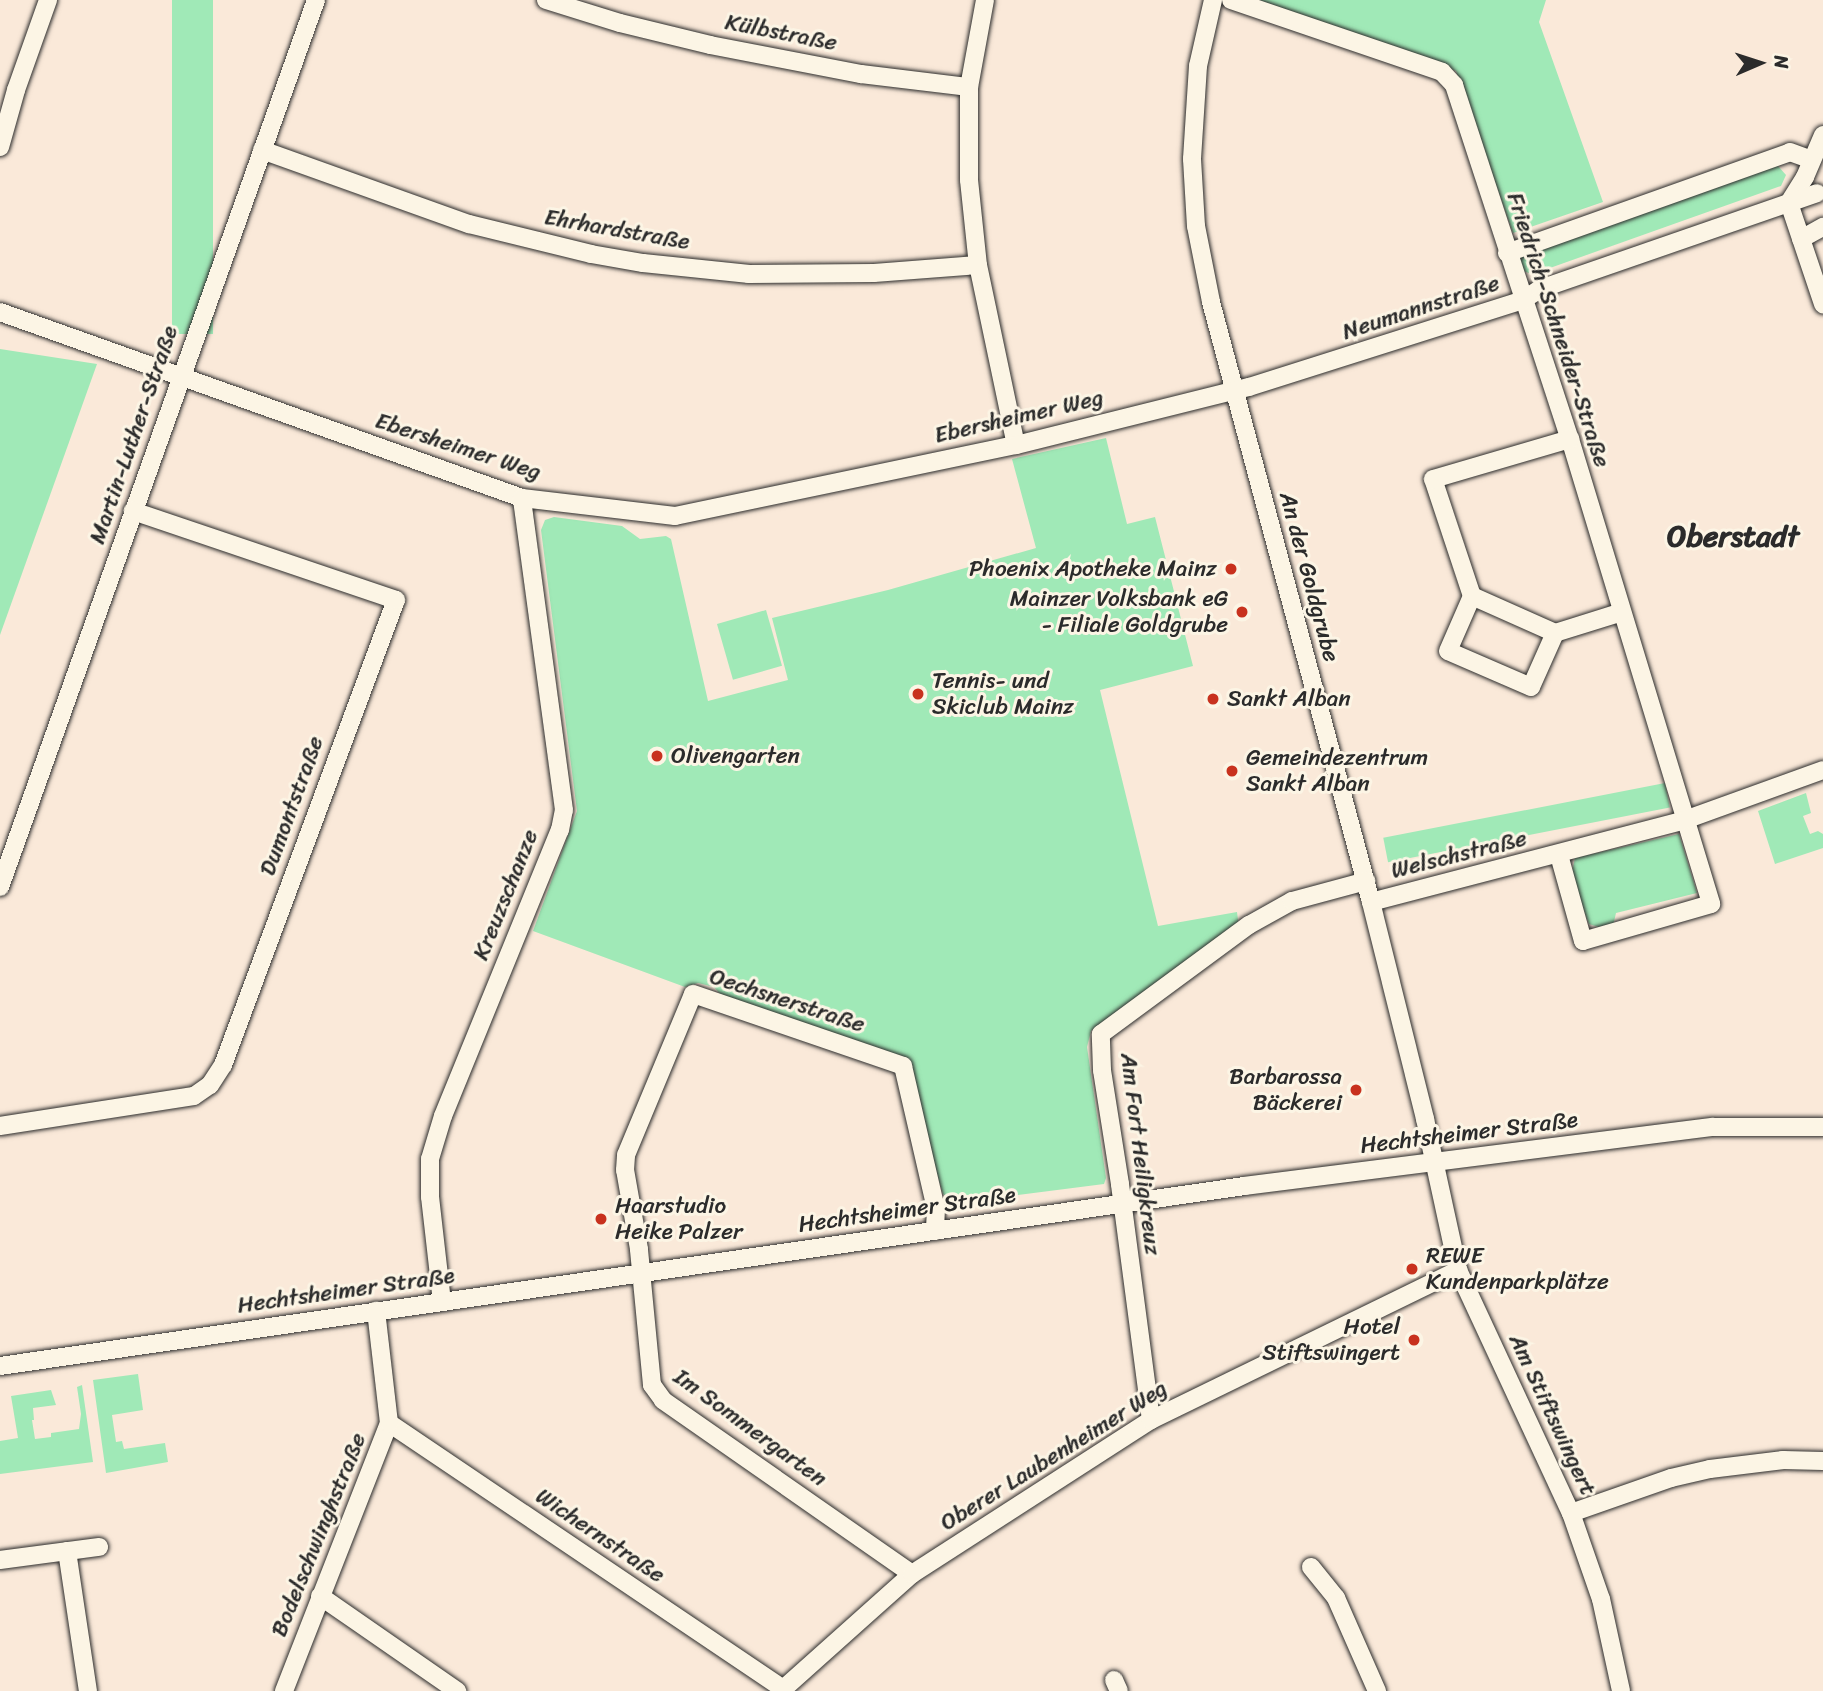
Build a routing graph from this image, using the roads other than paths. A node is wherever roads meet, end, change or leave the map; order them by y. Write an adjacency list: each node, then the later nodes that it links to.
1 (48, 0): 8 (street)
2 (316, 0): 11 (street, Martin-Luther-Straße)
3 (547, 0): 7 (street, Külbstraße)
4 (985, 0): 7 (street)
5 (1213, 0): 23 (street, An der Goldgrube)
6 (1231, 0): 17 (street, Friedrich-Schneider-Straße)
7 (969, 87): 18 (street)
8 (8, 88): 10 (street)
9 (1823, 135): 12 (street)
10 (0, 147)
11 (262, 150): 18 (street, Ehrhardstraße); 22 (street, Martin-Luther-Straße)
12 (1812, 160): 14 (street); 17 (street, Neumannstraße)
13 (1818, 193): 14 (street, Neumannstraße)
14 (1789, 203): 16 (street); 19 (street, Neumannstraße)
15 (1823, 227): 16 (street)
16 (1801, 239): 20 (street)
17 (1507, 253): 19 (street, Friedrich-Schneider-Straße)
18 (978, 265): 25 (street)
19 (1523, 300): 23 (street, Neumannstraße); 24 (street, Friedrich-Schneider-Straße)
20 (1823, 304)
21 (5, 314): 22 (street, Ebersheimer Weg)
22 (180, 377): 26 (street, Ebersheimer Weg); 27 (street, Martin-Luther-Straße)
23 (1234, 391): 25 (street, Ebersheimer Weg); 34 (street, An der Goldgrube)
24 (1570, 439): 28 (street); 29 (street, Friedrich-Schneider-Straße)
25 (1016, 445): 26 (street, Ebersheimer Weg)
26 (522, 498): 44 (street, Kreuzschanze)
27 (133, 511): 35 (street, Martin-Luther-Straße); 37 (street, Dumontstraße)
28 (1472, 596): 30 (street); 30 (street)
29 (1622, 612): 30 (street); 32 (street, Friedrich-Schneider-Straße)
30 (1555, 633)
31 (1823, 770): 32 (street, Welschstraße)
32 (1685, 820): 33 (street, Welschstraße); 33 (street, Welschstraße)
33 (1559, 855): 36 (street, Welschstraße)
34 (1366, 881): 36 (street, An der Goldgrube); 40 (street, Am Fort Heiligkreuz)
35 (0, 887)
36 (1371, 902): 39 (street, An der Goldgrube)
37 (0, 1126)
38 (1823, 1127): 39 (street, Hechtsheimer Straße)
39 (1433, 1162): 40 (street, Hechtsheimer Straße); 42 (street, Am Stiftswingert)
40 (1122, 1204): 41 (street, Hechtsheimer Straße); 47 (street, Am Fort Heiligkreuz)
41 (935, 1231): 43 (street, Hechtsheimer Straße); 43 (street, Oechsnerstraße)
42 (1458, 1270): 47 (street, Oberer Laubenheimer Weg); 50 (street, Am Stiftswingert)
43 (641, 1273): 44 (street, Hechtsheimer Straße); 55 (street, Im Sommergarten)
44 (442, 1301): 45 (street, Hechtsheimer Straße)
45 (376, 1311): 46 (street, Hechtsheimer Straße); 48 (street, Bodelschwinghstraße)
46 (0, 1366)
47 (1151, 1420): 55 (street, Oberer Laubenheimer Weg)
48 (389, 1423): 56 (street, Bodelschwinghstraße); 57 (street, Wichernstraße)
49 (1823, 1461): 50 (street)
50 (1571, 1513): 62 (street, Am Stiftswingert)
51 (99, 1547): 52 (street)
52 (67, 1551): 53 (street); 58 (street)
53 (0, 1560)
54 (1311, 1567): 61 (street)
55 (912, 1574): 57 (street, Oberer Laubenheimer Weg)
56 (320, 1596): 59 (street, Bodelschwinghstraße); 60 (street)
57 (782, 1690)
58 (88, 1691)
59 (284, 1691)
60 (457, 1691)
61 (1377, 1691)
62 (1621, 1691)

